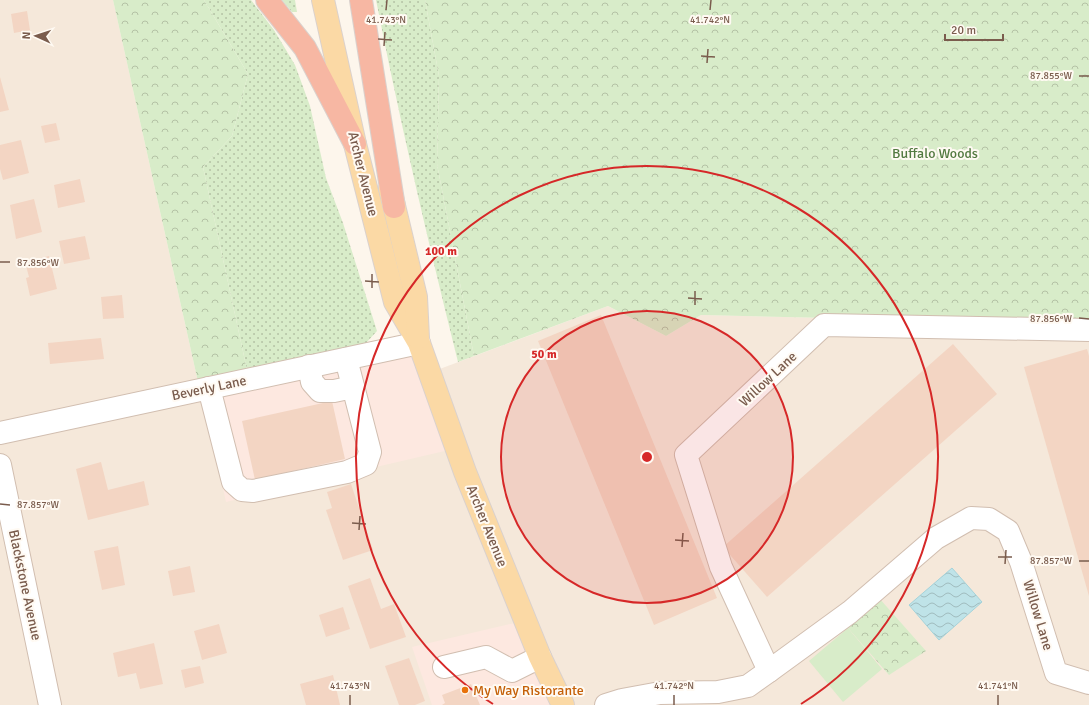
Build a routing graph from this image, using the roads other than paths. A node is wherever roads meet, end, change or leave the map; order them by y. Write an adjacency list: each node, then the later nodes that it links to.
1 (267, 0): 5 (highway)
2 (322, 0): 5 (main road, Archer Avenue)
3 (350, 0): 6 (main road, Archer Avenue)
4 (361, 0): 6 (highway)
5 (355, 144): 8 (main road, Archer Avenue)
6 (394, 207): 8 (main road, Archer Avenue)
7 (1089, 330): 17 (street, Willow Lane)
8 (419, 343): 9 (street, Beverly Lane); 15 (main road, Archer Avenue)
9 (346, 358): 10 (street, Beverly Lane); 11 (street)
10 (309, 366): 11 (street); 12 (street, Beverly Lane)
11 (353, 387): 12 (street)
12 (209, 388): 13 (street, Beverly Lane)
13 (0, 432)
14 (0, 465): 19 (street, Blackstone Avenue)
15 (540, 657): 16 (street); 20 (main road, Archer Avenue)
16 (444, 667)
17 (769, 671): 18 (street, Willow Lane); 21 (street, Willow Lane)
18 (1089, 683)
19 (50, 705)
20 (563, 705)
21 (606, 705)

